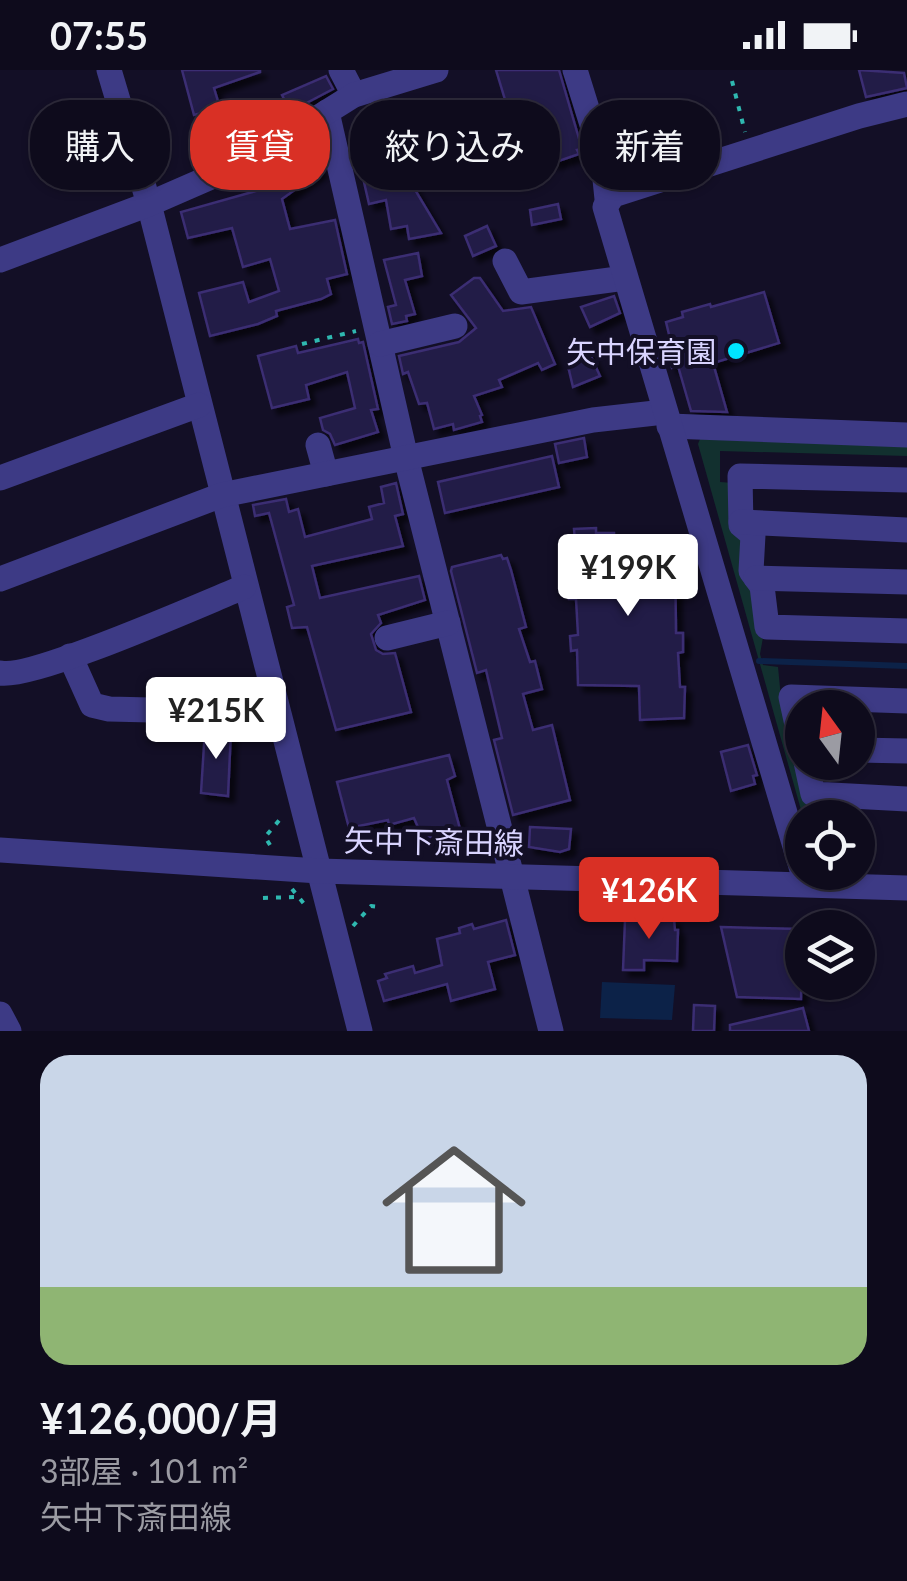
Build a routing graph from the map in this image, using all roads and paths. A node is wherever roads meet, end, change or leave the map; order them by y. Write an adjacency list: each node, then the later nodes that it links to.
1 (109, 70): 13 (street)
2 (341, 70): 6 (street)
3 (436, 70): 6 (street)
4 (576, 70): 12 (street)
5 (732, 80): 10 (path)
6 (354, 95): 8 (street)
7 (907, 104): 10 (street)
8 (330, 110)
9 (330, 125): 18 (street)
10 (750, 151): 12 (street)
11 (190, 186): 13 (street)
12 (608, 199): 16 (street)
13 (149, 204): 14 (street); 20 (street)
14 (0, 260)
15 (505, 261): 16 (street)
16 (626, 278): 21 (street)
17 (455, 326): 18 (street)
18 (378, 335): 19 (path); 24 (street)
19 (302, 344)
20 (199, 405): 26 (street); 28 (street)
21 (667, 419): 22 (street); 24 (street); 47 (street)
22 (907, 436)
23 (318, 445): 25 (street)
24 (406, 458): 25 (street); 35 (street)
25 (326, 474): 28 (street)
26 (0, 478)
27 (907, 480): 29 (street)
28 (222, 495): 32 (street); 34 (street)
29 (741, 522): 30 (street); 31 (street)
30 (907, 530)
31 (756, 578): 33 (street); 36 (street)
32 (0, 579)
33 (907, 582)
34 (244, 587): 38 (street); 42 (street)
35 (448, 623): 37 (street); 52 (street)
36 (907, 631)
37 (387, 638)
38 (70, 656): 39 (street); 42 (street)
39 (0, 673)
40 (875, 700): 41 (street)
41 (907, 701)
42 (276, 713): 51 (street)
43 (875, 750): 44 (street)
44 (907, 751)
45 (810, 780): 46 (street)
46 (907, 799)
47 (785, 813)
48 (283, 816): 49 (path)
49 (265, 837)
50 (0, 850): 51 (street, 矢中下斎田線)
51 (319, 871): 52 (street, 矢中下斎田線); 62 (street)
52 (513, 874): 53 (street, 矢中下斎田線); 63 (street)
53 (785, 876)
54 (875, 884): 55 (street, 矢中下斎田線)
55 (907, 888)
56 (296, 897): 57 (path)
57 (263, 898)
58 (380, 907): 59 (path)
59 (352, 928)
60 (0, 1014): 61 (street)
61 (9, 1031)
62 (360, 1031)
63 (550, 1031)

